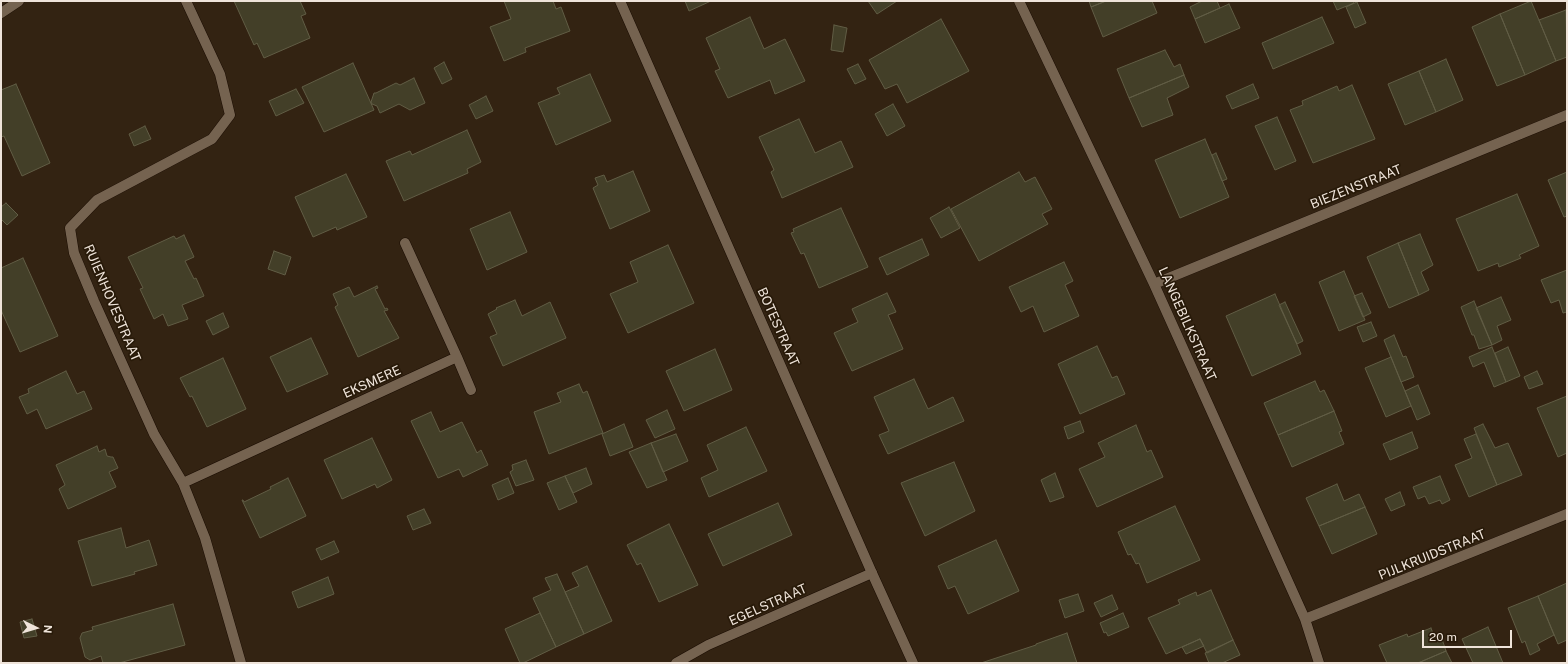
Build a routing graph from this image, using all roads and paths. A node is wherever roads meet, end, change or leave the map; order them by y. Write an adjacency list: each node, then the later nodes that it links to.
1 (19, 1): 5 (street)
2 (186, 1): 11 (street, RUIENHOVESTRAAT)
3 (620, 1): 13 (street, BOTESTRAAT)
4 (1019, 1): 8 (street, LANGEBILKSTRAAT)
5 (1, 13)
6 (1567, 115): 8 (street, BIEZENSTRAAT)
7 (405, 243): 9 (street)
8 (1154, 284): 14 (street, LANGEBILKSTRAAT)
9 (457, 357): 10 (street); 11 (street, EKSMERE)
10 (471, 390)
11 (183, 483): 15 (street, RUIENHOVESTRAAT)
12 (1567, 514): 14 (street, PIJLKRUIDSTRAAT)
13 (872, 573): 16 (street, EGELSTRAAT); 17 (street, BOTESTRAAT)
14 (1305, 619): 18 (street, LANGEBILKSTRAAT)
15 (241, 663)
16 (676, 663)
17 (913, 663)
18 (1319, 663)

